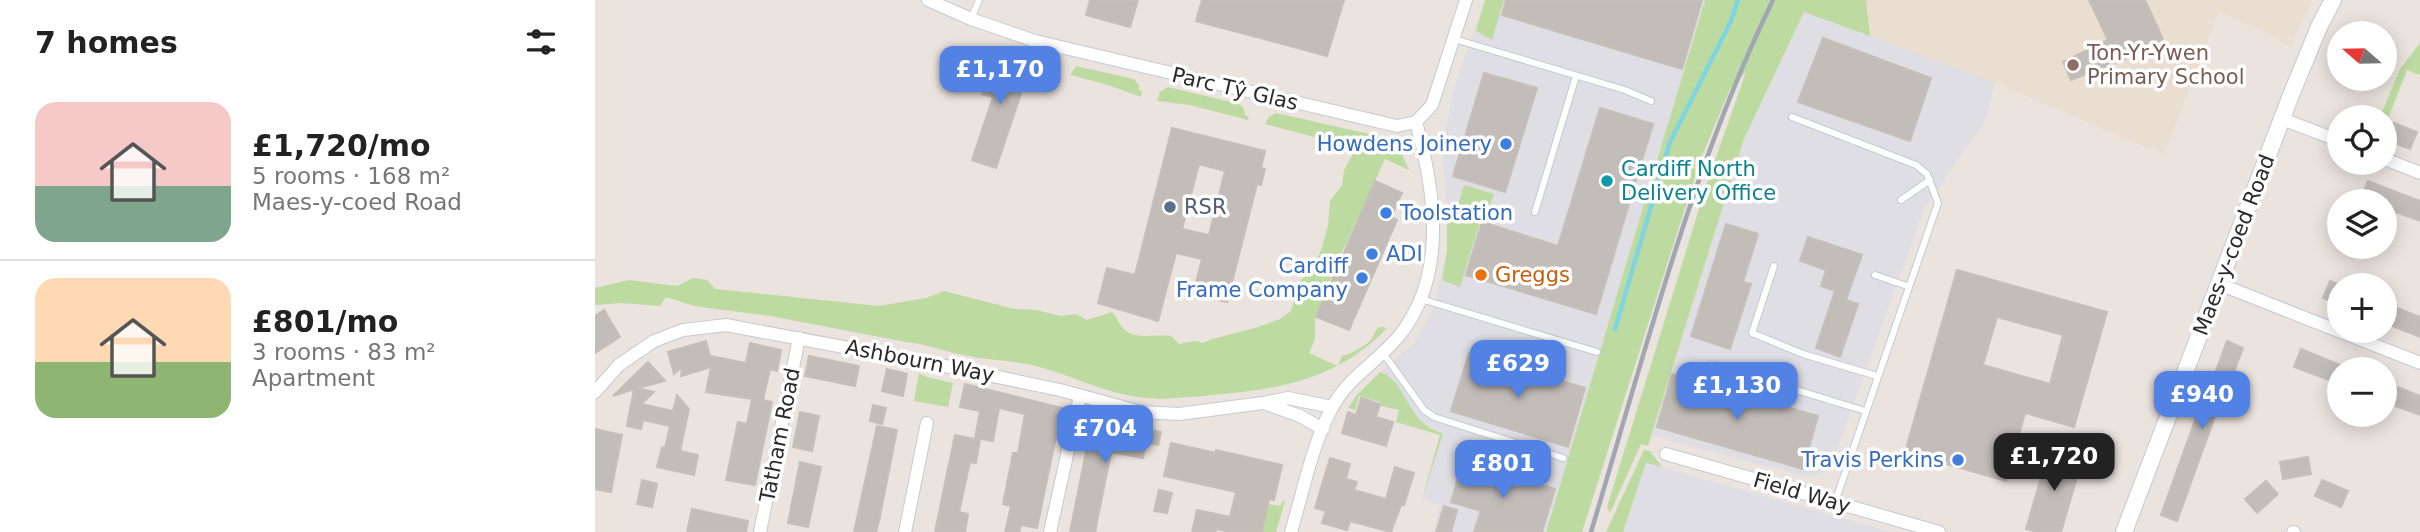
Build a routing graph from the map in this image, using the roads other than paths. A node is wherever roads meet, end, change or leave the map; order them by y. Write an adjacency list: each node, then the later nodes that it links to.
1 (928, 0): 5 (street, Parc Tŷ Glas)
2 (979, 0): 5 (lane)
3 (1467, 0): 6 (street)
4 (2333, 0): 10 (street, Maes-y-coed Road)
5 (971, 19): 11 (street, Parc Tŷ Glas)
6 (1454, 39): 7 (lane); 11 (street)
7 (1576, 76): 8 (lane); 17 (lane)
8 (1651, 101)
9 (1792, 117): 15 (lane)
10 (2282, 119): 12 (street); 20 (street, Maes-y-coed Road)
11 (1416, 122): 22 (street)
12 (2327, 136)
13 (2397, 164): 14 (street)
14 (2420, 173)
15 (1930, 180): 16 (lane); 21 (lane)
16 (1901, 200)
17 (1535, 212)
18 (1774, 266): 28 (lane)
19 (1875, 275): 21 (lane)
20 (2219, 284): 27 (street); 44 (street, Maes-y-coed Road)
21 (1907, 286): 28 (lane)
22 (1421, 299): 24 (lane); 25 (street)
23 (799, 338): 29 (street, Ashbourn Way); 30 (street, Ashbourn Way); 39 (street, Tatham Road)
24 (1597, 352)
25 (1383, 353): 32 (street); 37 (lane)
26 (1712, 363): 33 (lane)
27 (2420, 363)
28 (1877, 376): 33 (lane)
29 (595, 392)
30 (1080, 396): 31 (street, Ashbourn Way); 41 (street)
31 (1263, 403): 32 (street, Ashbourn Way); 35 (street, Ashbourn Way)
32 (1332, 407): 35 (street)
33 (1865, 411): 38 (lane)
34 (927, 424): 40 (street)
35 (1323, 429): 42 (street)
36 (1666, 454): 38 (street, Field Way)
37 (1563, 458)
38 (1835, 502): 43 (street, Field Way)
39 (763, 531)
40 (905, 532)
41 (1050, 532)
42 (1291, 532)
43 (1939, 532)
44 (2124, 532)

